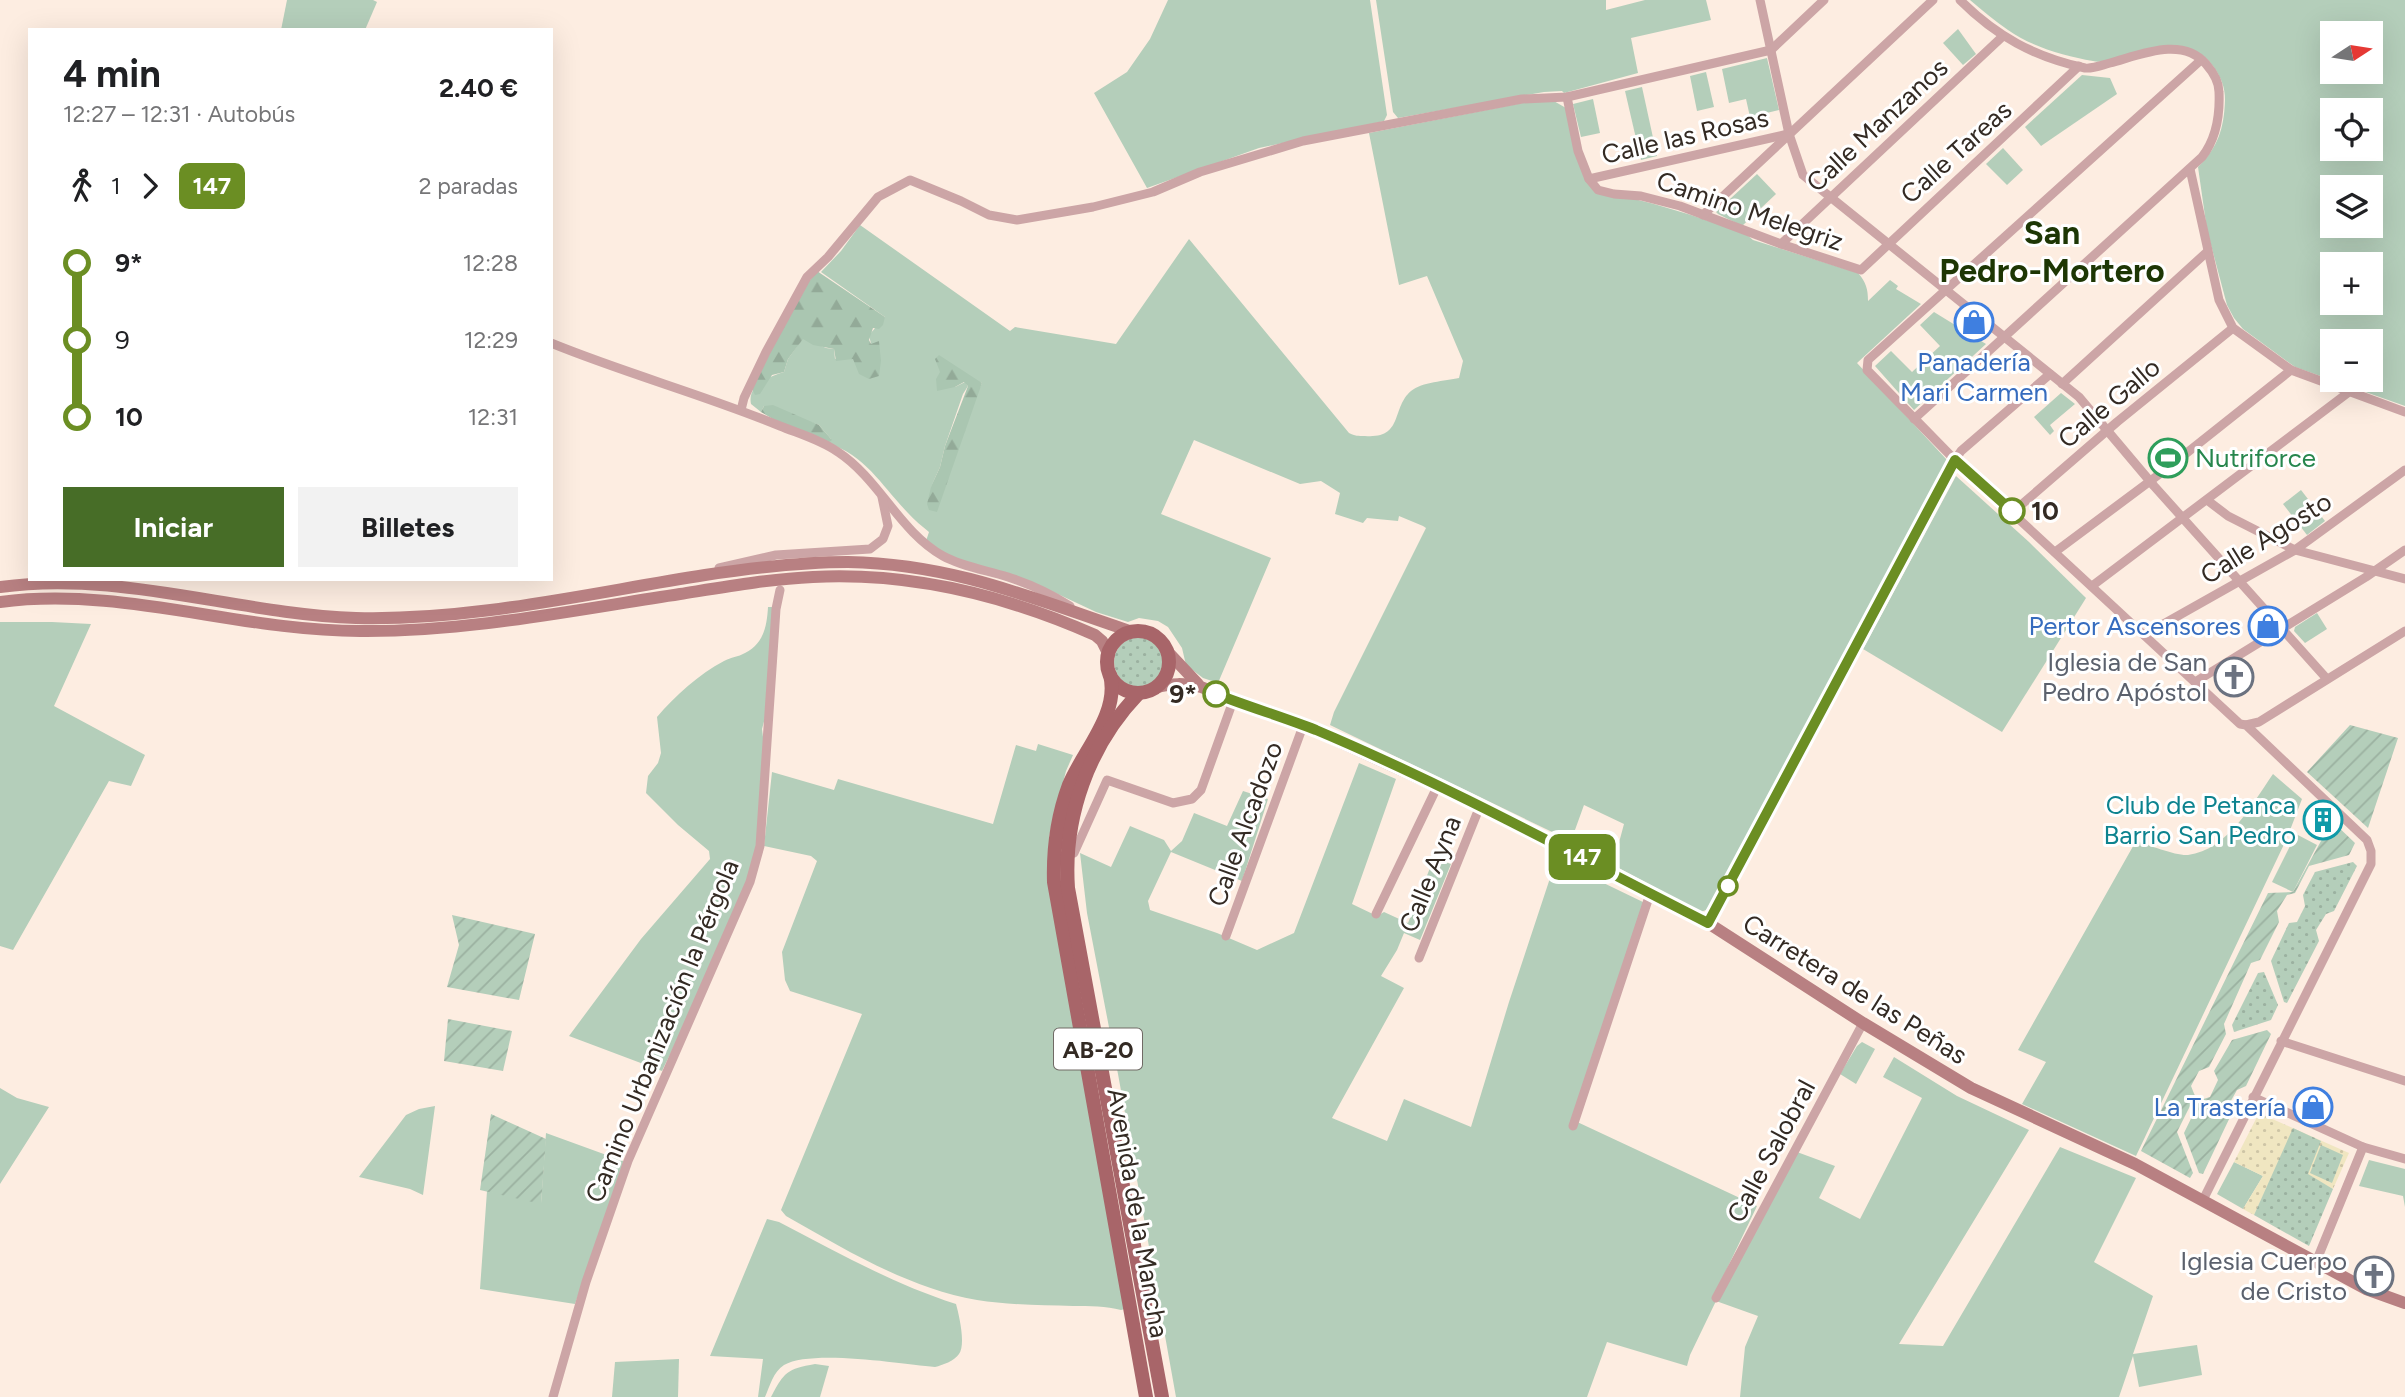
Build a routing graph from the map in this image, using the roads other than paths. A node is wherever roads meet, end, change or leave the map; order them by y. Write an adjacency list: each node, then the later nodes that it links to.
1 (1760, 0): 6 (street)
2 (1824, 0): 6 (street)
3 (1933, 0): 10 (street)
4 (1960, 0): 5 (street)
5 (2002, 37): 8 (street); 13 (street, Calle Manzanos)
6 (1771, 50): 9 (street); 10 (street)
7 (2201, 60): 8 (street); 11 (street); 19 (street)
8 (2084, 67): 16 (street, Calle Tareas)
9 (1567, 97): 12 (street); 28 (street)
10 (1789, 134): 12 (street, Calle las Rosas); 13 (street); 14 (street)
11 (2190, 169): 17 (street); 21 (street)
12 (1589, 179): 14 (street, Camino Melegriz)
13 (1830, 198): 15 (street, Calle Manzanos); 16 (street)
14 (1703, 215): 15 (street, Camino Melegriz)
15 (1781, 244): 18 (street, Camino Melegriz)
16 (1888, 244): 18 (street, Calle Tareas); 19 (street)
17 (2207, 252): 20 (street); 26 (street)
18 (1861, 270)
19 (1947, 291): 21 (street); 30 (street)
20 (2233, 328): 23 (street); 31 (street, Calle Gallo)
21 (2003, 337): 24 (street); 30 (street)
22 (553, 344): 28 (street)
23 (2291, 370): 25 (street); 35 (street)
24 (2050, 374): 26 (street); 32 (street)
25 (2320, 381)
26 (2062, 384): 31 (street)
27 (2349, 392): 29 (street); 36 (street)
28 (741, 410): 34 (street)
29 (2405, 412)
30 (1914, 419): 32 (street)
31 (2108, 431): 35 (street); 37 (street, Calle Gallo)
32 (1955, 460): 37 (street); 71 (street)
33 (2405, 470): 39 (street, Calle Agosto)
34 (872, 481): 43 (street); 50 (street)
35 (2150, 481): 38 (street); 41 (street)
36 (2207, 500): 38 (street); 39 (street)
37 (2013, 512): 41 (street)
38 (2183, 517): 45 (street); 46 (street)
39 (2295, 550): 42 (street); 45 (street, Calle Agosto)
40 (2405, 550): 42 (street)
41 (2055, 552): 46 (street)
42 (2376, 571): 44 (street); 51 (street)
43 (701, 576): 47 (main road); 50 (main road)
44 (2405, 579)
45 (2240, 581): 51 (street); 54 (street, Calle Agosto)
46 (2092, 586): 54 (street)
47 (0, 587)
48 (780, 590): 85 (street, Camino Urbanización la Pérgola)
49 (0, 602): 56 (main road)
50 (1084, 615): 53 (main road)
51 (2281, 629): 58 (street); 59 (street)
52 (2405, 631): 58 (street)
53 (1133, 632): 55 (main road); 56 (main road)
54 (2144, 635): 59 (street)
55 (1167, 651): 60 (main road); 61 (main road)
56 (1109, 655): 57 (main road)
57 (1110, 675): 63 (main road); 86 (main road, Avenida de la Mancha / AB-20)
58 (2327, 679): 64 (street)
59 (2195, 682): 64 (street)
60 (1201, 687): 61 (main road); 62 (main road, Carretera de las Peñas)
61 (1155, 688): 63 (main road)
62 (1233, 701): 65 (main road, Carretera de las Peñas); 68 (street)
63 (1130, 702): 87 (main road, Avenida de la Mancha / AB-20)
64 (2246, 725): 75 (street)
65 (1303, 726): 66 (main road, Carretera de las Peñas); 72 (street, Calle Alcadozo)
66 (1438, 785): 67 (main road, Carretera de las Peñas); 70 (street)
67 (1480, 806): 69 (main road, Carretera de las Peñas); 73 (street, Calle Ayna)
68 (1073, 853)
69 (1650, 894): 71 (main road, Carretera de las Peñas); 78 (street)
70 (1376, 914)
71 (1708, 923): 74 (main road, Carretera de las Peñas)
72 (1226, 936)
73 (1419, 958)
74 (1863, 1023): 81 (main road, Carretera de las Peñas); 83 (street, Calle Salobral)
75 (2281, 1041): 76 (street); 77 (street)
76 (2405, 1081)
77 (2253, 1097): 79 (street); 81 (street)
78 (1573, 1126)
79 (2363, 1147): 80 (street); 82 (street)
80 (2405, 1159)
81 (2203, 1200): 82 (main road, Carretera de las Peñas)
82 (2316, 1262): 84 (main road, Carretera de las Peñas)
83 (1716, 1298)
84 (2405, 1303)
85 (553, 1397)
86 (1146, 1397)
87 (1162, 1397)

